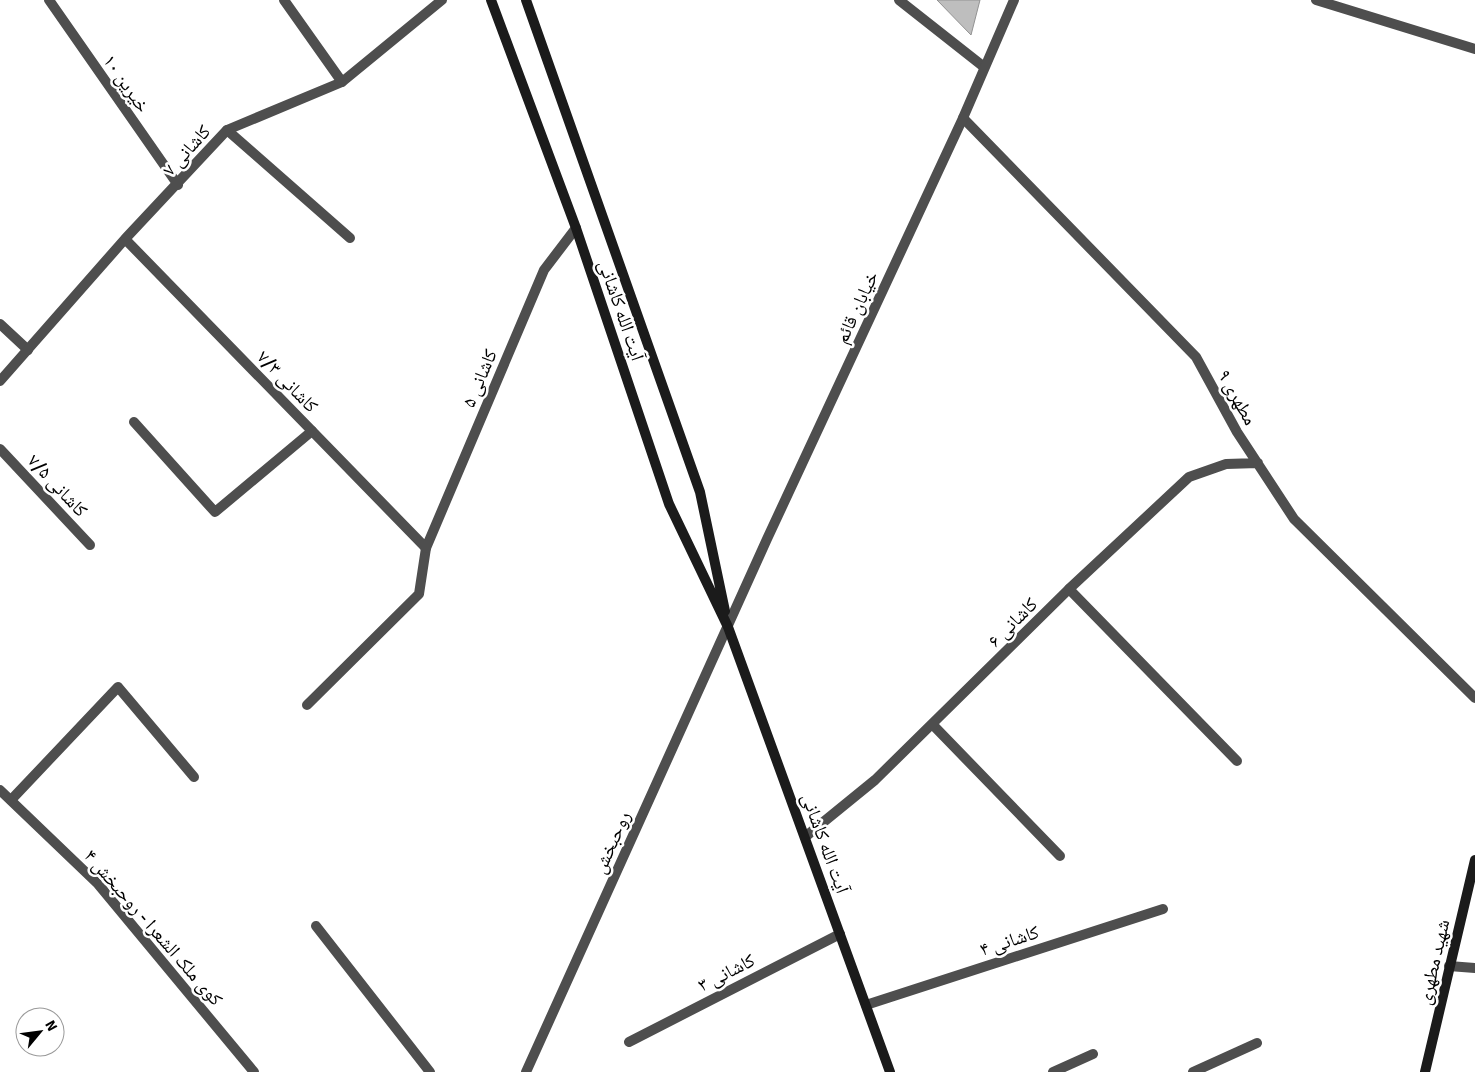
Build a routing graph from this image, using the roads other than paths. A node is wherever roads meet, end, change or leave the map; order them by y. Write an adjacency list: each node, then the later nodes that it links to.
1 (49, 0): 14 (street, خیرین ۱۰)
2 (284, 0): 11 (street)
3 (442, 0): 11 (street, کاشانی ۷)
4 (491, 0): 15 (main road, آیت الله کاشانی)
5 (526, 0): 28 (main road, آیت الله کاشانی)
6 (900, 0): 10 (street)
7 (1014, 0): 10 (street, خیابان قائم)
8 (1316, 0): 9 (street)
9 (1475, 49)
10 (984, 67): 12 (street, خیابان قائم)
11 (342, 82): 13 (street, کاشانی ۷)
12 (963, 118): 24 (street, مطهری ۹); 28 (street, خیابان قائم)
13 (227, 130): 14 (street, کاشانی ۷); 16 (street)
14 (178, 185): 17 (street, کاشانی ۷)
15 (576, 228): 26 (street, کاشانی ۵); 28 (main road, آیت الله کاشانی)
16 (350, 238)
17 (125, 239): 19 (street, کاشانی ۷); 22 (street, کاشانی ۷/۳)
18 (0, 324): 19 (street)
19 (28, 350): 20 (street, کاشانی ۷)
20 (0, 381)
21 (134, 422): 22 (street)
22 (312, 431): 26 (street, کاشانی ۷/۳)
23 (0, 448): 25 (street, کاشانی ۷/۵)
24 (1258, 463): 27 (street, کاشانی ۶); 29 (street, مطهری ۹)
25 (90, 545)
26 (426, 548): 30 (street, کاشانی ۵)
27 (1069, 589): 31 (street, کاشانی ۶); 32 (street)
28 (728, 627): 36 (main road, آیت الله کاشانی); 50 (street, روحبخش)
29 (1475, 698)
30 (307, 706)
31 (933, 725): 36 (street, کاشانی ۶); 37 (street)
32 (1237, 761)
33 (194, 777): 35 (street)
34 (0, 790): 35 (street, کوی ملک الشعرا - روحبخش ۴)
35 (10, 800): 48 (street, کوی ملک الشعرا - روحبخش ۴)
36 (805, 837): 41 (main road, آیت الله کاشانی)
37 (1060, 856)
38 (1475, 860): 42 (main road, شهید مطهری)
39 (1163, 909): 44 (street, کاشانی ۴)
40 (316, 926): 49 (street)
41 (840, 934): 44 (main road, آیت الله کاشانی); 45 (street, کاشانی ۳)
42 (1450, 966): 43 (street); 54 (main road, شهید مطهری)
43 (1475, 968)
44 (866, 1005): 51 (main road, آیت الله کاشانی)
45 (629, 1042)
46 (1257, 1042): 53 (street)
47 (1093, 1054): 52 (street)
48 (254, 1072)
49 (430, 1072)
50 (526, 1072)
51 (890, 1072)
52 (1053, 1072)
53 (1193, 1072)
54 (1425, 1072)

